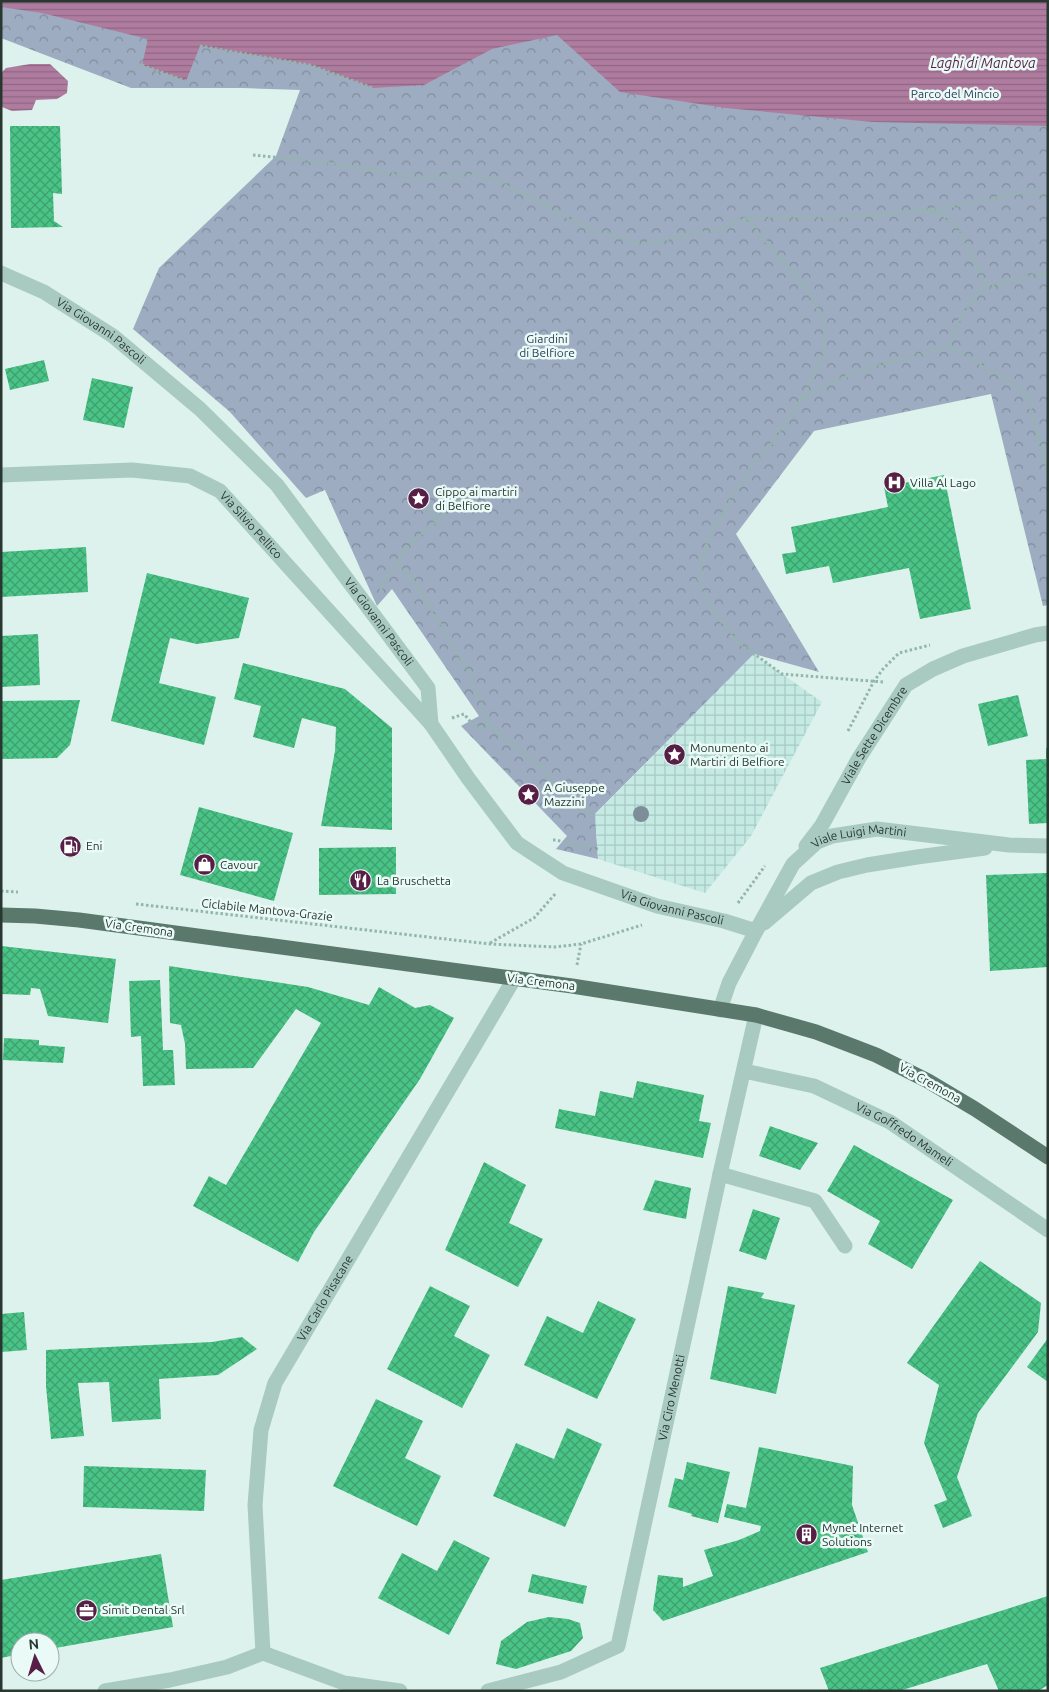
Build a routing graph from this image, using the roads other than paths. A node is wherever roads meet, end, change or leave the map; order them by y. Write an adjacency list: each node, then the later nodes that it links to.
1 (1, 273): 4 (street, Via Giovanni Pascoli)
2 (1, 475): 4 (street, Via Silvio Pellico)
3 (1048, 633): 7 (street, Viale Sette Dicembre)
4 (431, 724): 9 (street, Via Giovanni Pascoli)
5 (1009, 845): 6 (street, Viale Luigi Martini); 7 (street, Viale Luigi Martini); 9 (street, Viale Luigi Martini)
6 (1048, 846)
7 (793, 864): 9 (street, Viale Luigi Martini)
8 (1, 915): 10 (main road, Via Cremona)
9 (756, 931): 11 (street, Viale Luigi Martini)
10 (514, 979): 11 (main road, Via Cremona); 18 (street, Via Carlo Pisacane)
11 (720, 1010): 12 (main road, Via Cremona)
12 (756, 1015): 13 (street, Via Ciro Menotti); 14 (main road, Via Cremona)
13 (744, 1071): 15 (street, Via Ciro Menotti); 16 (street, Via Goffredo Mameli)
14 (1048, 1156)
15 (720, 1174): 17 (street); 21 (street, Via Ciro Menotti)
16 (1048, 1230)
17 (845, 1246)
18 (263, 1652): 19 (street); 20 (street)
19 (105, 1691)
20 (400, 1691)
21 (488, 1691)

